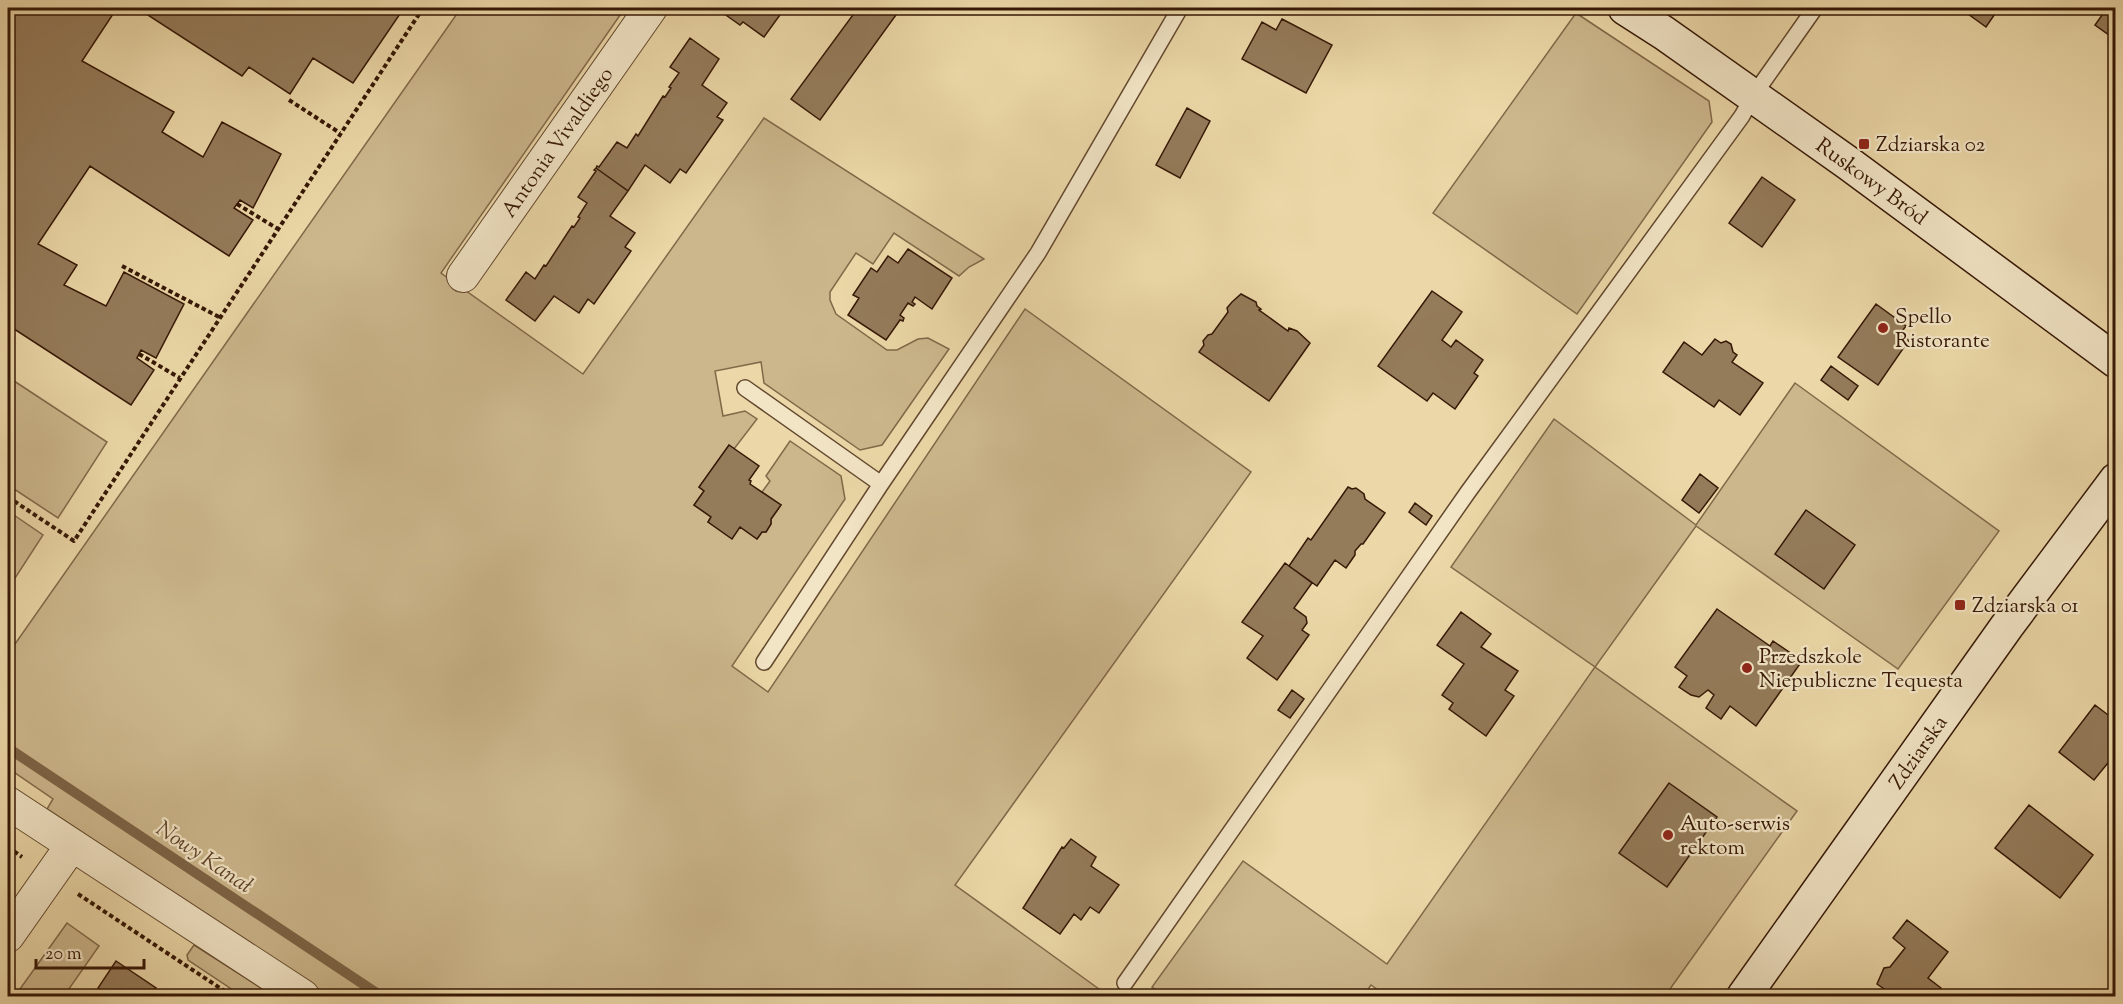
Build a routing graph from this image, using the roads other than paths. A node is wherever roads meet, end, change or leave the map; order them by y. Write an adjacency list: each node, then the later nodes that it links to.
1 (651, 8): 6 (street, Antonia Vivaldiego)
2 (1180, 8): 10 (lane)
3 (1625, 8): 5 (street, Ruskowy Bród)
4 (1815, 8): 5 (lane)
5 (1753, 96): 7 (street, Ruskowy Bród); 15 (lane)
6 (463, 276)
7 (2115, 361)
8 (745, 388): 10 (lane)
9 (2115, 480): 17 (street, Zdziarska)
10 (881, 484): 11 (lane)
11 (764, 662)
12 (8, 803): 13 (street)
13 (72, 844): 14 (street); 16 (street)
14 (8, 936)
15 (1125, 983)
16 (303, 996)
17 (1744, 996)

